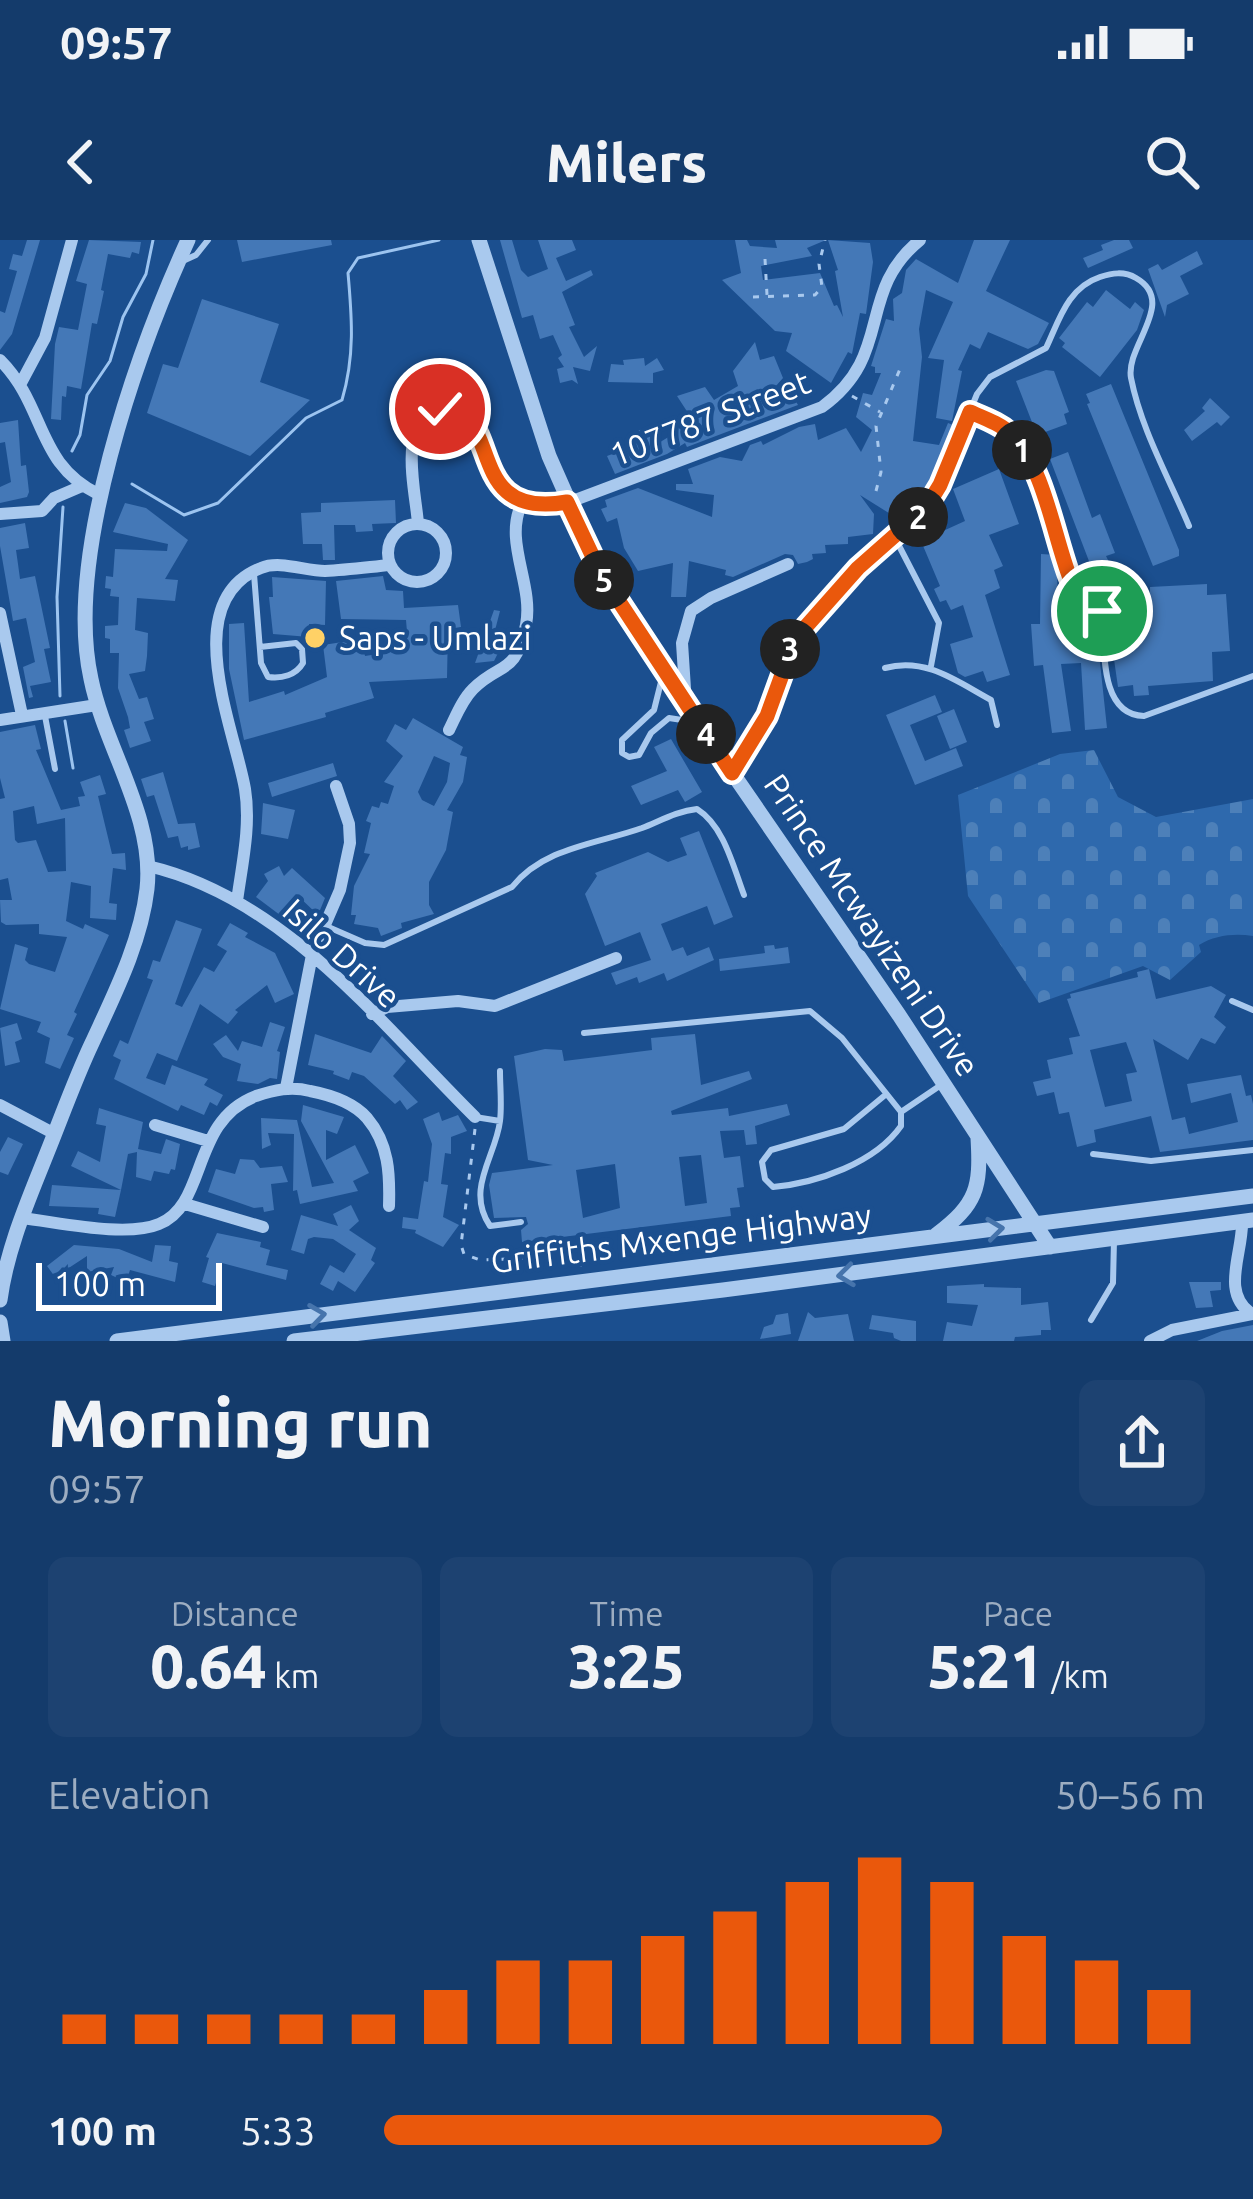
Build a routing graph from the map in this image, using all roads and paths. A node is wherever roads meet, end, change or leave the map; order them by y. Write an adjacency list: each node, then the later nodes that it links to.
1 (71, 240): 13 (street)
2 (188, 240): 8 (street)
3 (208, 240): 8 (lane)
4 (479, 240): 21 (street, Prince Mcwayizeni Drive)
5 (826, 240): 9 (path)
6 (920, 240): 14 (street, 107787 Street)
7 (765, 259): 9 (path)
8 (178, 260): 19 (street)
9 (767, 296): 10 (path)
10 (753, 297)
11 (0, 360): 13 (street)
12 (900, 369): 16 (path)
13 (21, 382): 17 (street)
14 (843, 391): 16 (path); 21 (street, 107787 Street)
15 (970, 412): 24 (lane); 25 (lane); 34 (lane)
16 (881, 413): 18 (path)
17 (82, 486): 19 (street); 22 (street)
18 (876, 490)
19 (100, 495): 35 (street)
20 (522, 502): 21 (street); 23 (street); 42 (street)
21 (567, 502): 33 (street, Prince Mcwayizeni Drive)
22 (0, 514)
23 (418, 524): 26 (street); 26 (street)
24 (1189, 526)
25 (895, 538): 31 (lane); 44 (lane)
26 (390, 565): 28 (street)
27 (788, 565): 36 (street)
28 (254, 571): 30 (lane); 48 (street)
29 (0, 613): 38 (street)
30 (260, 647): 30 (lane)
31 (931, 667): 32 (lane); 41 (lane)
32 (885, 668)
33 (661, 669): 36 (street, Prince Mcwayizeni Drive); 40 (lane)
34 (1253, 676)
35 (97, 705): 37 (street); 46 (street)
36 (686, 705): 40 (street, Prince Mcwayizeni Drive)
37 (44, 712): 38 (street); 43 (lane)
38 (22, 715): 39 (street)
39 (0, 720)
40 (698, 723): 44 (street, Prince Mcwayizeni Drive)
41 (997, 725)
42 (449, 730)
43 (55, 769)
44 (732, 773): 57 (street, Prince Mcwayizeni Drive)
45 (336, 786): 49 (street)
46 (148, 866): 48 (street, Isilo Drive); 65 (street)
47 (744, 895): 49 (lane)
48 (237, 901): 50 (street, Isilo Drive)
49 (326, 926): 50 (street)
50 (312, 955): 54 (street, Isilo Drive); 58 (street)
51 (616, 958): 54 (street)
52 (1232, 1001): 53 (lane)
53 (1253, 1010)
54 (372, 1014): 62 (street, Isilo Drive)
55 (584, 1033): 59 (lane)
56 (500, 1071): 63 (lane)
57 (944, 1083): 61 (lane); 66 (street, Prince Mcwayizeni Drive)
58 (286, 1088): 67 (street); 72 (street)
59 (884, 1096): 61 (lane); 61 (lane)
60 (0, 1105): 65 (street)
61 (901, 1112)
62 (476, 1117): 63 (lane)
63 (500, 1121): 75 (lane)
64 (155, 1125): 67 (street)
65 (55, 1134): 73 (street)
66 (978, 1136): 76 (street, Prince Mcwayizeni Drive); 78 (street)
67 (208, 1142): 71 (street)
68 (1253, 1150): 69 (lane)
69 (1093, 1154)
70 (1253, 1196): 76 (street, Griffiths Mxenge Highway)
71 (185, 1204): 73 (street); 77 (street)
72 (389, 1206)
73 (21, 1218): 79 (street)
74 (1248, 1221): 80 (street, Griffiths Mxenge Highway); 84 (street)
75 (521, 1222)
76 (1036, 1224): 78 (street, Griffiths Mxenge Highway, one-way to 76); 81 (street, Prince Mcwayizeni Drive)
77 (263, 1227)
78 (933, 1236): 88 (street, Griffiths Mxenge Highway, one-way to 78)
79 (7, 1238): 82 (street)
80 (1114, 1238): 81 (street, Griffiths Mxenge Highway); 85 (lane)
81 (1050, 1247): 89 (street, Griffiths Mxenge Highway, one-way to 89)
82 (3, 1267): 83 (street)
83 (0, 1300)
84 (1253, 1314): 90 (street)
85 (1091, 1320)
86 (0, 1322): 87 (street)
87 (2, 1341)
88 (117, 1341)
89 (294, 1341)
90 (1150, 1341)

